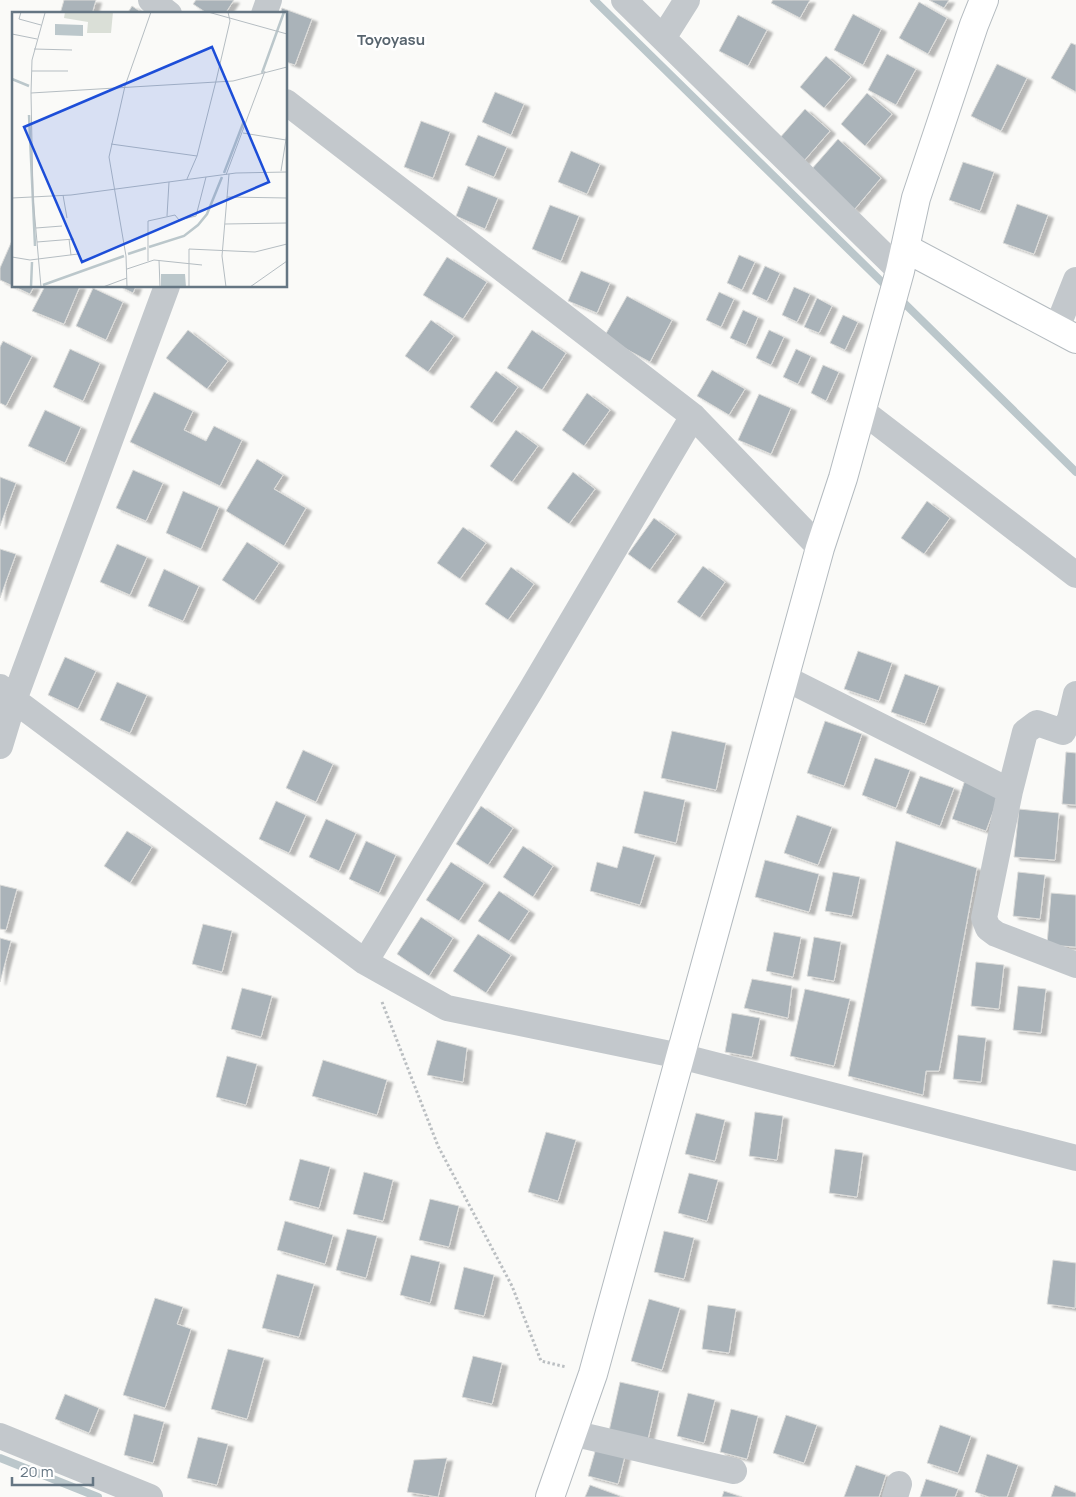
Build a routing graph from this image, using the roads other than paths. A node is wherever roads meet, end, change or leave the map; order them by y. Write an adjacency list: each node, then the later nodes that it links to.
1 (151, 0): 6 (street)
2 (269, 0): 7 (street)
3 (624, 0): 8 (street)
4 (687, 0): 8 (street)
5 (984, 0): 10 (street)
6 (166, 12)
7 (265, 12)
8 (663, 38): 10 (street)
9 (288, 104): 15 (street)
10 (901, 264): 13 (street); 14 (street)
11 (1076, 280): 13 (street)
12 (166, 288): 19 (street)
13 (1066, 333)
14 (861, 410): 16 (street); 17 (street)
15 (692, 416): 16 (street); 23 (street)
16 (820, 548): 18 (street)
17 (1076, 575)
18 (785, 678): 22 (street); 25 (street)
19 (7, 693): 21 (street); 23 (street)
20 (1076, 694): 22 (street)
21 (0, 746)
22 (1010, 791): 24 (street)
23 (365, 962): 25 (street)
24 (1076, 965)
25 (680, 1056): 26 (street); 27 (street)
26 (1076, 1158)
27 (572, 1433): 29 (street); 31 (street)
28 (0, 1436): 30 (street)
29 (734, 1471)
30 (150, 1497)
31 (550, 1497)

